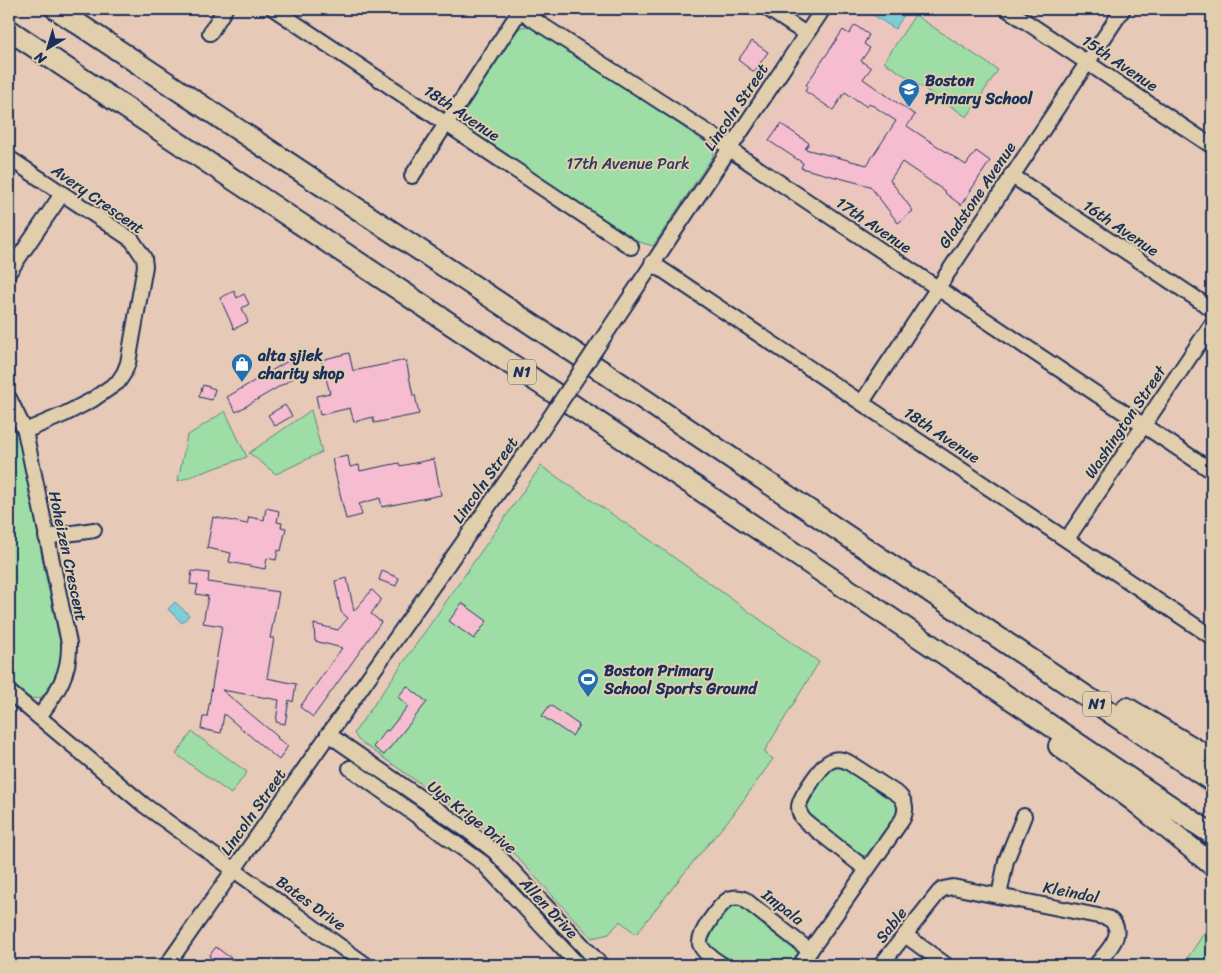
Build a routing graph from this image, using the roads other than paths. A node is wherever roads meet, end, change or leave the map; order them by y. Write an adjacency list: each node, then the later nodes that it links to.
1 (56, 9): 34 (highway, N1)
2 (225, 9): 10 (street)
3 (274, 9): 13 (street, 18th Avenue)
4 (520, 9): 13 (street); 15 (street, 17th Avenue)
5 (768, 9): 11 (street)
6 (823, 9): 11 (street, Lincoln Street)
7 (1008, 9): 12 (street, 15th Avenue)
8 (1123, 9): 12 (street, Gladstone Avenue)
9 (9, 30): 37 (highway, N1)
10 (210, 33)
11 (806, 34): 15 (street, Lincoln Street)
12 (1087, 62): 14 (street, 15th Avenue); 17 (street, Gladstone Avenue)
13 (446, 124): 18 (street); 20 (street, 18th Avenue)
14 (1212, 146)
15 (729, 148): 21 (street, Lincoln Street); 23 (street, 17th Avenue)
16 (9, 158): 19 (street, Avery Crescent)
17 (1011, 175): 23 (street, Gladstone Avenue); 24 (street, 16th Avenue)
18 (412, 176)
19 (62, 194): 22 (street); 29 (street, Avery Crescent)
20 (630, 247)
21 (652, 263): 27 (street, 18th Avenue); 39 (street, Lincoln Street, bridge)
22 (9, 272)
23 (936, 288): 27 (street, Gladstone Avenue); 28 (street, 17th Avenue)
24 (1212, 309)
25 (1212, 324): 28 (street, Washington Street)
26 (9, 398): 29 (street, Hoheizen Crescent)
27 (862, 402): 33 (street, 18th Avenue)
28 (1144, 425): 30 (street, 17th Avenue); 33 (street, Washington Street)
29 (25, 430): 32 (street, Hoheizen Crescent)
30 (1212, 471)
31 (94, 530): 32 (street)
32 (46, 537): 38 (street, Hoheizen Crescent)
33 (1067, 539): 35 (street, 18th Avenue)
34 (985, 629): 40 (highway); 42 (highway, N1)
35 (1212, 636)
36 (9, 692): 38 (street)
37 (1016, 702): 44 (highway, N1); 45 (highway)
38 (39, 717): 46 (street)
39 (328, 734): 46 (street, Lincoln Street); 55 (street, Uys Krige Drive)
40 (1212, 759)
41 (350, 768): 54 (street, Allen Drive)
42 (1212, 781)
43 (1024, 816): 48 (street)
44 (1212, 834)
45 (1212, 865)
46 (235, 869): 52 (street, Bates Drive); 53 (street, Lincoln Street)
47 (867, 870): 47 (street); 51 (street)
48 (999, 896): 49 (street, Kleindal); 60 (street, Kleindal)
49 (928, 906): 50 (street, Sable)
50 (905, 934): 58 (street, Sable); 59 (street)
51 (810, 951): 56 (street, Impala); 57 (street)
52 (357, 962)
53 (167, 965)
54 (578, 965)
55 (601, 965)
56 (723, 965)
57 (800, 965)
58 (881, 965)
59 (946, 965)
60 (1096, 965)

